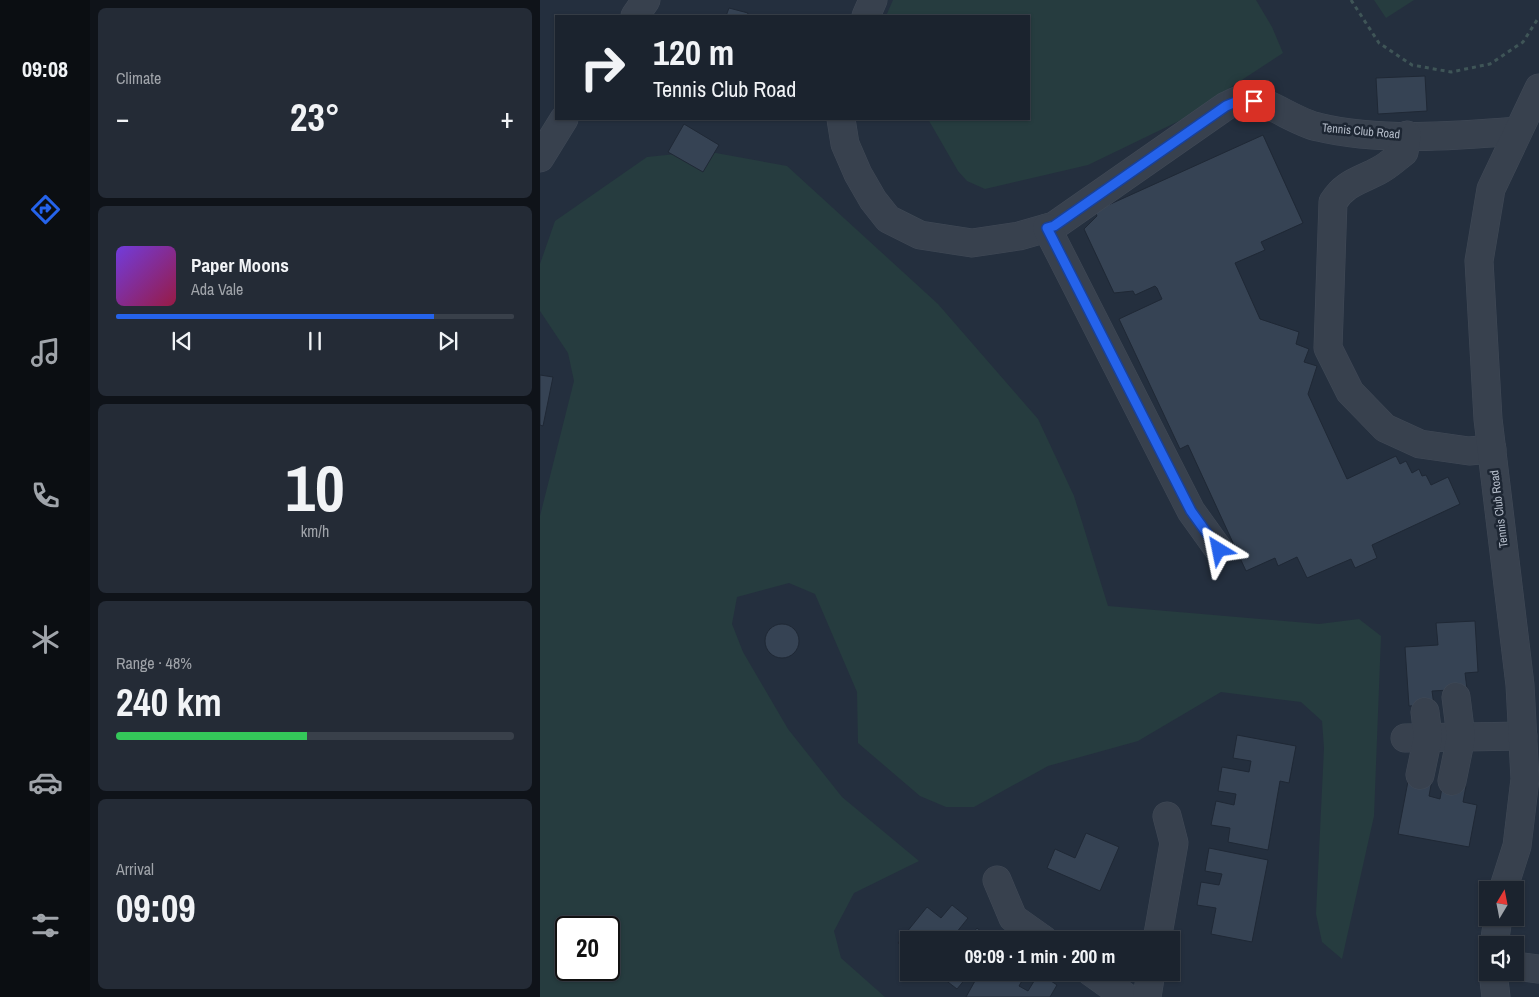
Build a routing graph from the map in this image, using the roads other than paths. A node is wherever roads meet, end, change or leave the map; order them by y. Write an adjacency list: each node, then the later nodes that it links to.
1 (646, 0): 3 (street)
2 (873, 0): 4 (street)
3 (636, 15)
4 (866, 15)
5 (1539, 88): 8 (street, Tennis Club Road)
6 (563, 120): 10 (street)
7 (841, 120): 11 (street, Tennis Club Road)
8 (1518, 131): 9 (street, Tennis Club Road); 12 (street, Tennis Club Road)
9 (1407, 135): 11 (street, Tennis Club Road); 12 (street)
10 (540, 158)
11 (1047, 228): 13 (street)
12 (1492, 448): 15 (street, Tennis Club Road)
13 (1219, 550)
14 (1456, 697): 16 (street)
15 (1523, 736): 16 (street); 21 (street, Tennis Club Road)
16 (1461, 737): 17 (street); 18 (street)
17 (1420, 775)
18 (1452, 782)
19 (1167, 816): 23 (street)
20 (997, 880): 22 (street)
21 (1506, 881)
22 (1031, 931)
23 (1159, 931)
24 (1524, 967): 25 (street)
25 (1539, 969)
26 (1104, 981): 29 (street)
27 (1150, 981): 30 (street)
28 (1494, 981): 31 (street)
29 (1126, 997)
30 (1147, 997)
31 (1496, 997)

